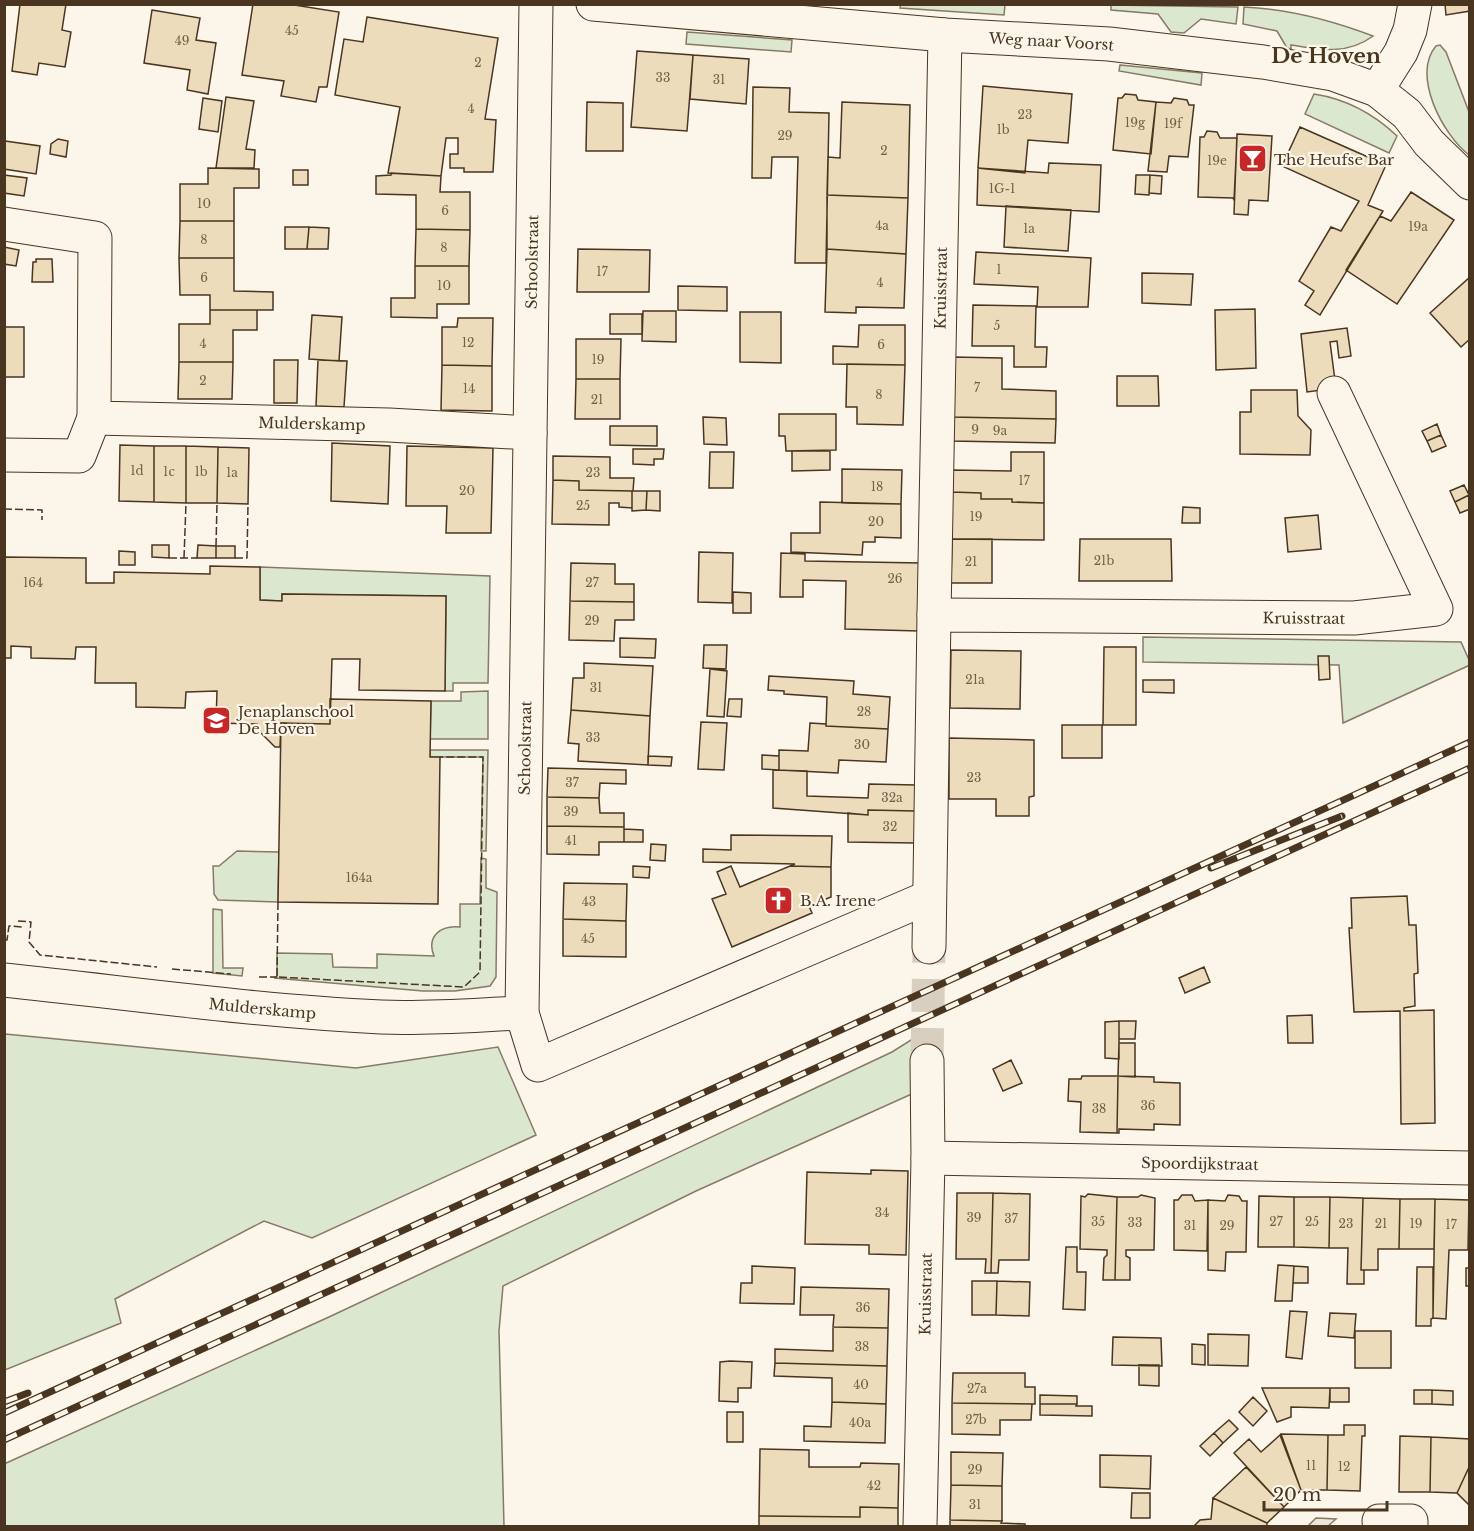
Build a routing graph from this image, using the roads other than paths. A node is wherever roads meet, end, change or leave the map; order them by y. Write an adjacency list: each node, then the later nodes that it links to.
1 (536, 4): 10 (street, Schoolstraat)
2 (593, 4): 4 (street, Weg naar Voorst)
3 (1415, 4): 5 (street)
4 (945, 34): 5 (street, Weg naar Voorst); 12 (street, Kruisstraat)
5 (1377, 90): 6 (street, Weg naar Voorst)
6 (1470, 183)
7 (4, 224): 9 (street)
8 (1334, 393): 12 (street, Kruisstraat)
9 (94, 418): 10 (street, Mulderskamp); 11 (street)
10 (530, 433): 16 (street, Schoolstraat)
11 (4, 455)
12 (934, 615): 13 (street, Kruisstraat)
13 (929, 897): 14 (street, Kruisstraat); 16 (street, Schoolstraat)
14 (929, 947)
15 (4, 980): 16 (street, Mulderskamp)
16 (522, 1013)
17 (927, 1061): 18 (street, Kruisstraat)
18 (928, 1158): 19 (street, Spoordijkstraat); 21 (street, Kruisstraat)
19 (1470, 1168)
20 (1377, 1518): 22 (street)
21 (920, 1527)
22 (1411, 1527)

